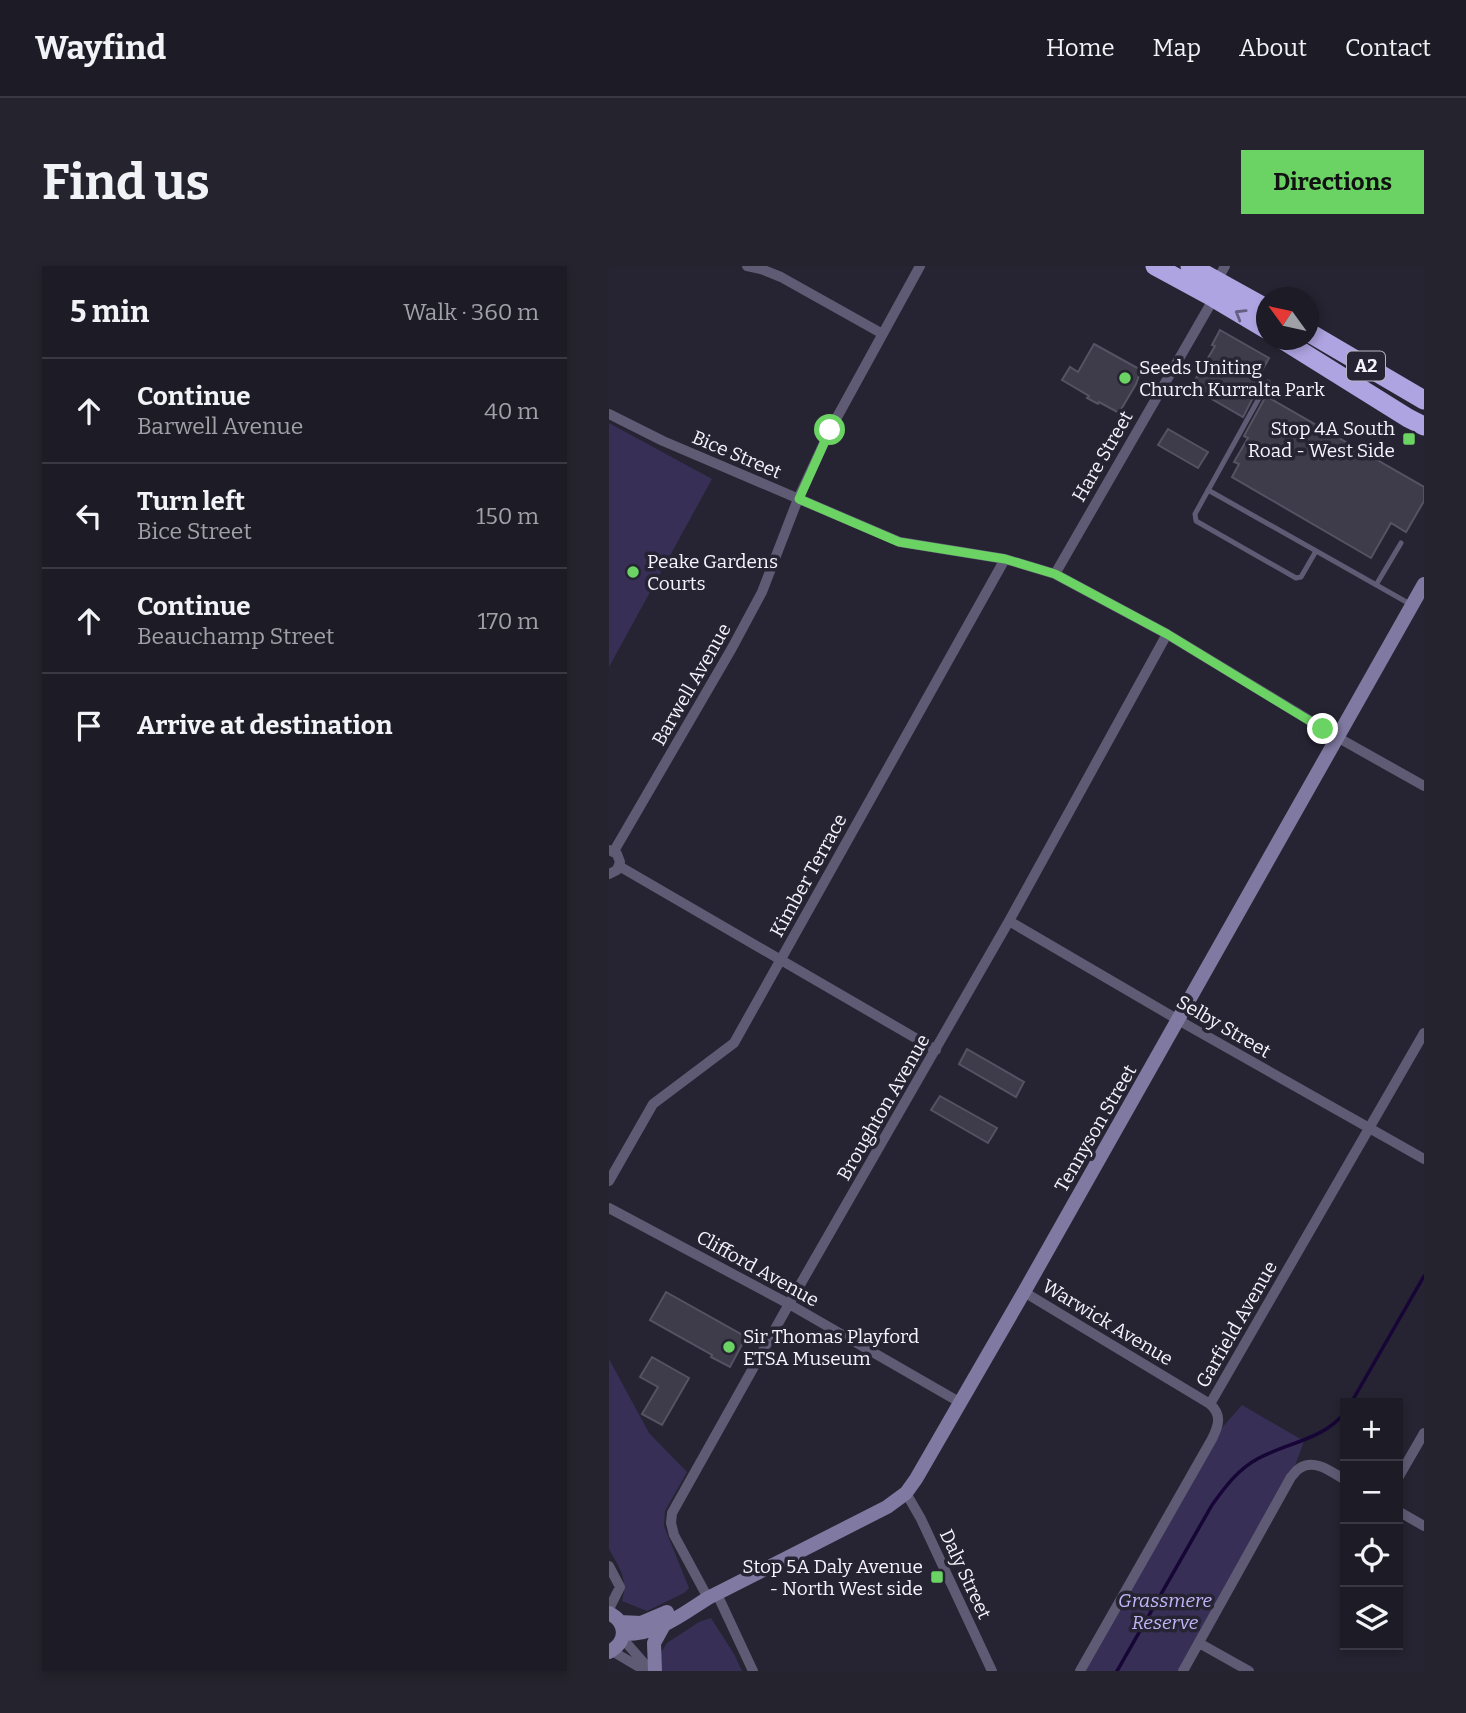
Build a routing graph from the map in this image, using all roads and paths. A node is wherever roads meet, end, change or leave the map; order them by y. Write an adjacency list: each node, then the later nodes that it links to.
1 (747, 266): 8 (street)
2 (920, 266): 8 (street, Barwell Avenue)
3 (1155, 266): 5 (highway)
4 (1190, 266): 5 (highway)
5 (1219, 282): 6 (highway); 7 (highway, one-way to 5); 20 (street, Hare Street)
6 (1256, 302)
7 (1256, 320)
8 (881, 333): 16 (street, Barwell Avenue)
9 (1319, 338): 12 (highway, A2)
10 (1299, 350): 14 (highway, A2)
11 (1268, 382): 15 (lane)
12 (1424, 400)
13 (609, 415): 16 (street, Bice Street)
14 (1419, 424)
15 (1208, 491): 18 (lane); 18 (lane)
16 (799, 499): 19 (street, Bice Street); 27 (street, Barwell Avenue)
17 (1401, 543): 22 (lane)
18 (1317, 551): 22 (lane)
19 (1005, 559): 20 (street, Bice Street); 31 (street, Kimber Terrace)
20 (1055, 574): 24 (street, Bice Street)
21 (1424, 584): 23 (street, Tennyson Street)
22 (1376, 585): 23 (lane)
23 (1412, 605): 25 (street, Tennyson Street)
24 (1167, 634): 25 (street, Bice Street); 30 (street, Broughton Avenue)
25 (1337, 737): 26 (street, Bice Street); 32 (street, Tennyson Street)
26 (1424, 786)
27 (612, 850): 28 (street)
28 (619, 866): 29 (street); 31 (street)
29 (609, 874)
30 (1009, 921): 32 (street, Selby Street); 34 (street, Broughton Avenue)
31 (780, 960): 34 (street); 37 (street, Kimber Terrace)
32 (1178, 1020): 35 (street, Selby Street); 39 (street, Tennyson Street)
33 (1424, 1033): 35 (street, Garfield Avenue)
34 (936, 1050): 40 (street, Broughton Avenue)
35 (1369, 1128): 36 (street, Selby Street); 42 (street, Garfield Avenue)
36 (1424, 1159)
37 (609, 1181)
38 (609, 1208): 40 (street, Clifford Avenue)
39 (1024, 1293): 41 (street, Tennyson Street); 42 (street, Warwick Avenue)
40 (789, 1304): 41 (street, Clifford Avenue); 50 (street, Broughton Avenue)
41 (961, 1403): 46 (street, Tennyson Street)
42 (1210, 1404): 58 (street, Garfield Avenue)
43 (1424, 1433): 44 (street)
44 (1403, 1469)
45 (1340, 1477): 53 (street)
46 (907, 1493): 50 (street, Tennyson Street); 57 (street, Daly Street)
47 (1403, 1514): 48 (street)
48 (1424, 1526)
49 (609, 1566): 51 (street)
50 (713, 1596): 51 (street, Tennyson Street); 52 (street, Tennyson Street); 56 (street, Broughton Avenue)
51 (617, 1623): 52 (street, Tennyson Street); 54 (street); 55 (street)
52 (664, 1624): 55 (street)
53 (1199, 1643): 59 (street); 60 (street)
54 (611, 1651): 55 (street)
55 (651, 1671)
56 (753, 1671)
57 (992, 1671)
58 (1080, 1671)
59 (1183, 1671)
60 (1249, 1671)

